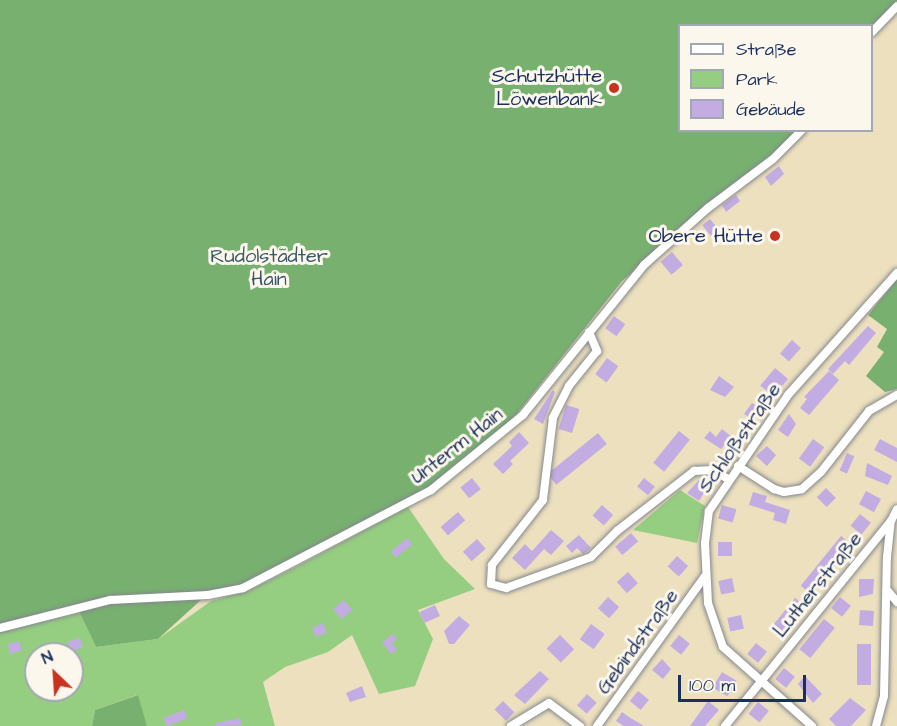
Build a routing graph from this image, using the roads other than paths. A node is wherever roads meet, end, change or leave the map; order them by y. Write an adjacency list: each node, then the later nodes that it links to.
1 (897, 6): 2 (street)
2 (873, 31)
3 (800, 132): 5 (street, Unterm Hain)
4 (897, 273): 7 (street, Schloßstraße)
5 (589, 332): 8 (street); 16 (street, Unterm Hain)
6 (897, 395): 7 (street)
7 (738, 466): 8 (street, Schloßstraße)
8 (728, 479): 11 (street, Schloßstraße)
9 (897, 509): 10 (street)
10 (891, 521): 12 (street); 17 (street, Lutherstraße)
11 (705, 576): 13 (street, Gebindstraße); 15 (street, Schloßstraße)
12 (887, 590): 14 (street); 23 (street)
13 (688, 602): 15 (street); 18 (street, Gebindstraße)
14 (897, 602)
15 (708, 603): 17 (street, Schloßstraße)
16 (0, 628)
17 (761, 682): 21 (street, Lutherstraße); 22 (street, Schloßstraße)
18 (600, 725)
19 (511, 726): 20 (street)
20 (580, 726)
21 (725, 726)
22 (812, 726)
23 (876, 726)

